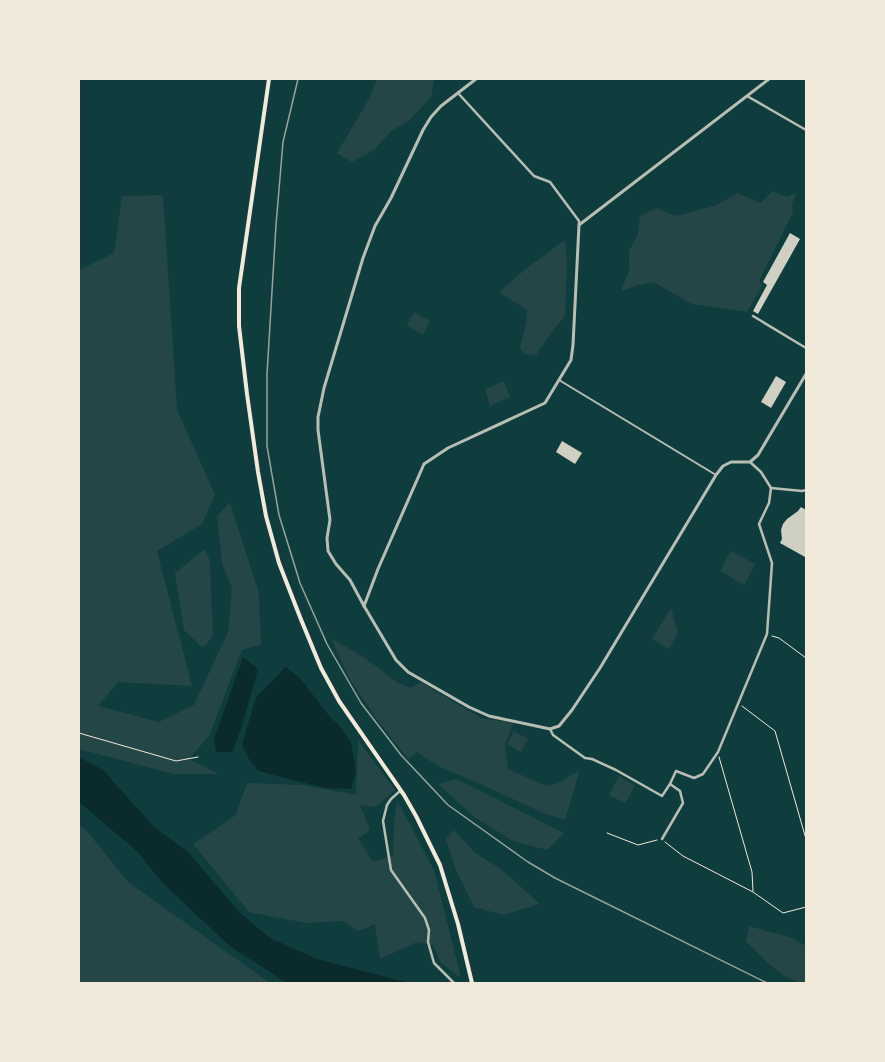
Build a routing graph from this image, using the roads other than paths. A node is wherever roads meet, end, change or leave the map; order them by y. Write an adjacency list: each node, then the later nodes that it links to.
1 (269, 79): 19 (main road)
2 (476, 79): 4 (street)
3 (769, 79): 5 (street)
4 (458, 93): 7 (street); 16 (street)
5 (746, 96): 6 (street); 7 (street)
6 (806, 130)
7 (579, 225): 11 (street)
8 (753, 316): 9 (street)
9 (806, 348)
10 (806, 374): 12 (street)
11 (558, 380): 13 (street); 16 (street)
12 (750, 462): 13 (street); 14 (street)
13 (716, 475): 17 (street)
14 (771, 488): 15 (street); 18 (street)
15 (806, 490)
16 (364, 606): 17 (street)
17 (550, 729): 18 (street)
18 (670, 784): 20 (street)
19 (400, 791): 21 (street); 22 (main road)
20 (662, 839)
21 (454, 983)
22 (472, 983)

